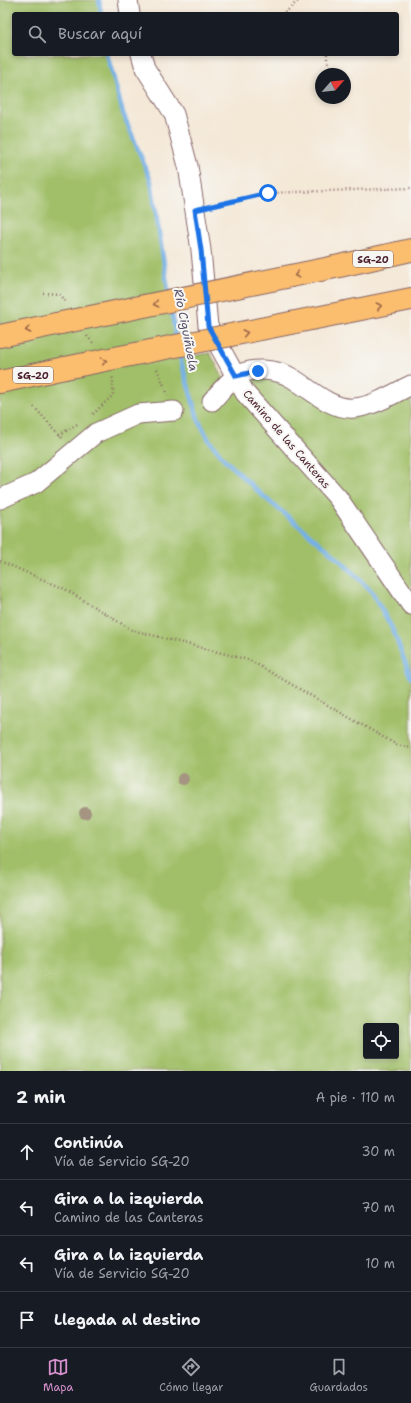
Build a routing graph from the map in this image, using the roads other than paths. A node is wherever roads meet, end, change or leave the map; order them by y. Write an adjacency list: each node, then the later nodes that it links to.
1 (128, 0): 2 (street)
2 (130, 12)
3 (142, 56): 7 (street, Camino de las Canteras)
4 (411, 250): 6 (highway, SG-20, one-way to 6, bridge)
5 (411, 299): 8 (highway, SG-20, one-way to 5, bridge)
6 (0, 336)
7 (236, 376): 9 (street); 10 (street); 13 (street, Camino de las Canteras)
8 (0, 382)
9 (411, 385)
10 (212, 401)
11 (174, 411): 12 (street)
12 (0, 499)
13 (411, 605)

